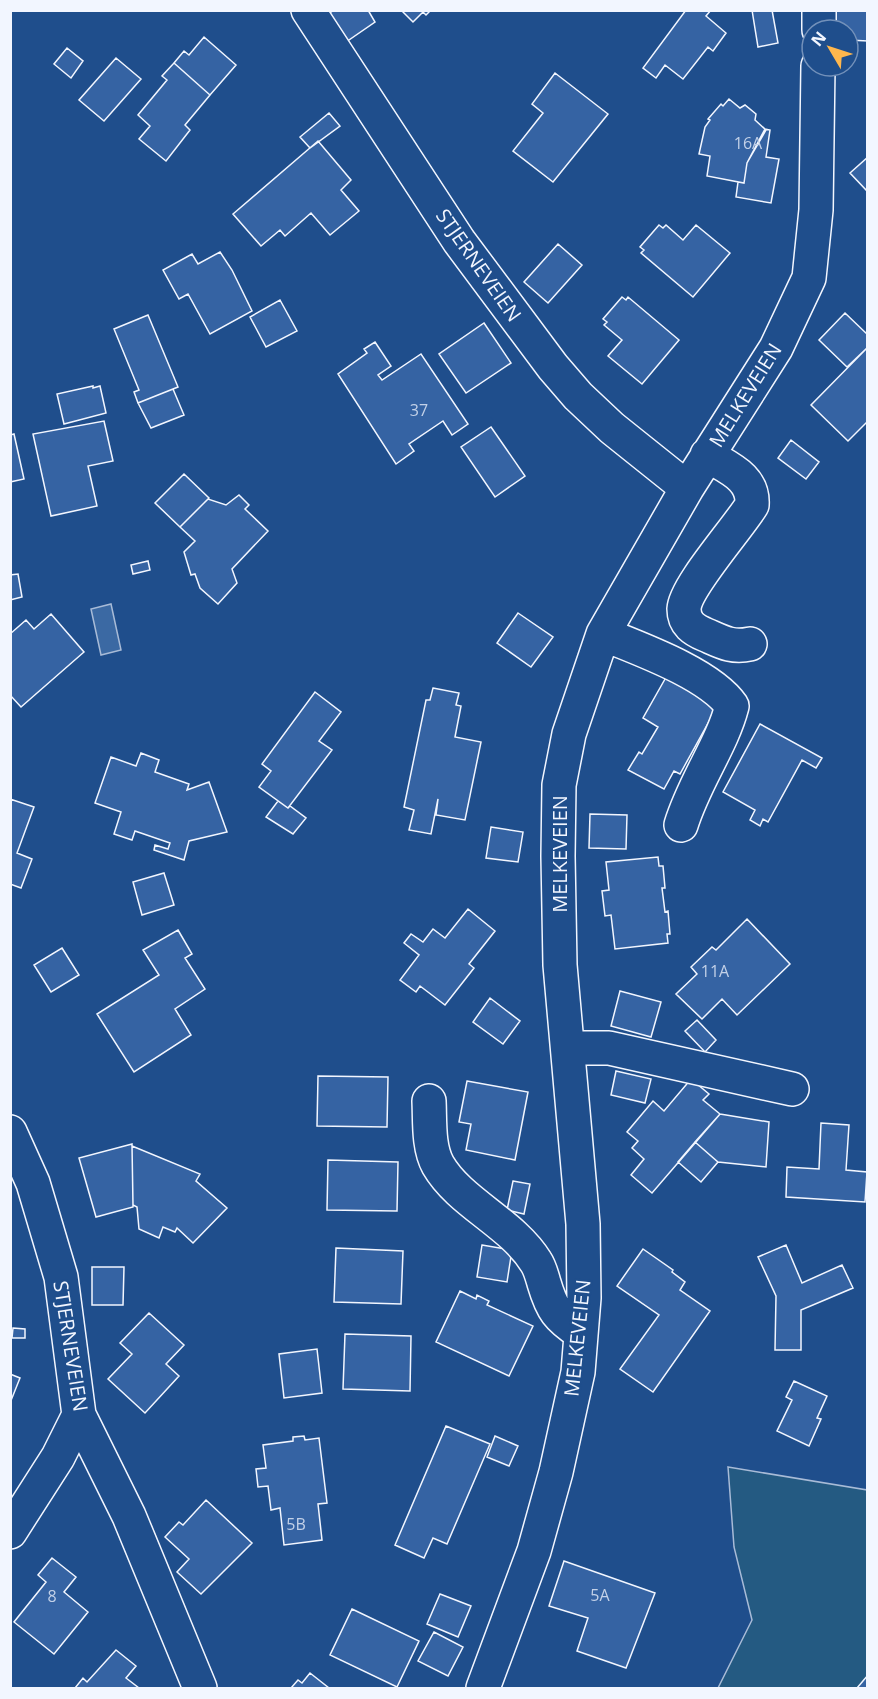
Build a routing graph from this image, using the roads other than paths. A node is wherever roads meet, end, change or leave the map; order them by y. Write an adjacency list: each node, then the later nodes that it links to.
1 (308, 10): 4 (street, STJERNEVEIEN)
2 (818, 78): 3 (street, MELKEVEIEN)
3 (707, 455): 4 (street, MELKEVEIEN); 6 (street)
4 (687, 488): 5 (street, MELKEVEIEN)
5 (603, 634): 7 (street); 8 (street, MELKEVEIEN)
6 (750, 644)
7 (681, 825)
8 (569, 1048): 9 (street); 12 (street, MELKEVEIEN)
9 (792, 1089)
10 (429, 1101): 12 (street)
11 (10, 1132): 13 (street, STJERNEVEIEN)
12 (581, 1333): 16 (street, MELKEVEIEN)
13 (79, 1415): 14 (street); 15 (street, STJERNEVEIEN)
14 (10, 1532)
15 (200, 1689)
16 (483, 1689)

